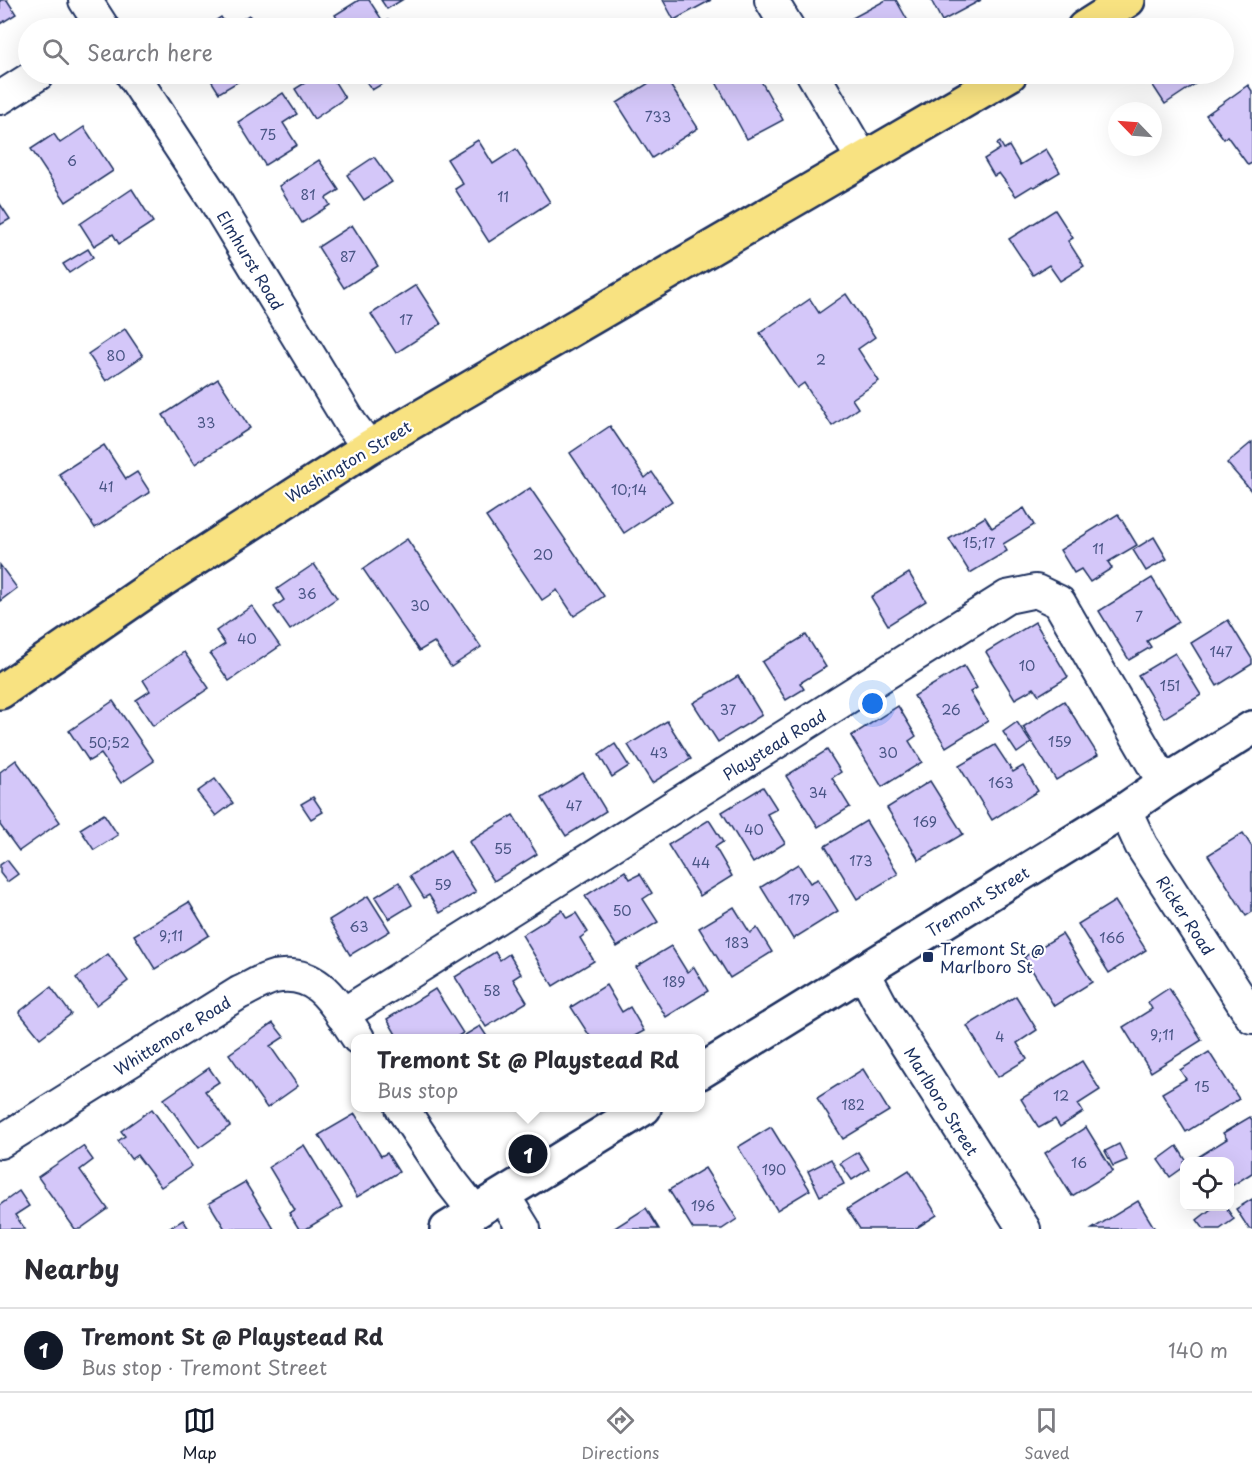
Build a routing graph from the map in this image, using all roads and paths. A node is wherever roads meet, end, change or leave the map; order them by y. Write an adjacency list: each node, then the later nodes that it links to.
1 (85, 0): 4 (street)
2 (771, 0): 5 (street)
3 (1128, 0): 6 (main road)
4 (97, 18)
5 (782, 18)
6 (1100, 18)
7 (22, 84): 11 (street)
8 (139, 84): 13 (street, Elmhurst Road)
9 (819, 84): 12 (street)
10 (993, 84): 12 (main road, Washington Street)
11 (0, 98)
12 (863, 160): 13 (main road, Washington Street)
13 (369, 447): 14 (main road, Washington Street)
14 (0, 692)
15 (1252, 728): 16 (main road, Tremont Street)
16 (1164, 783): 17 (main road, Tremont Street); 20 (street, Playstead Road)
17 (1125, 810): 18 (main road, Tremont Street); 19 (street, Ricker Road)
18 (863, 971): 21 (main road, Tremont Street); 29 (street, Marlboro Street)
19 (1252, 1017)
20 (350, 1027): 24 (street, Whittemore Road)
21 (705, 1069)
22 (405, 1112): 26 (street)
23 (636, 1112): 25 (main road)
24 (0, 1142)
25 (503, 1195): 26 (main road); 28 (street)
26 (475, 1212): 27 (main road)
27 (447, 1229)
28 (524, 1229)
29 (1024, 1229)

